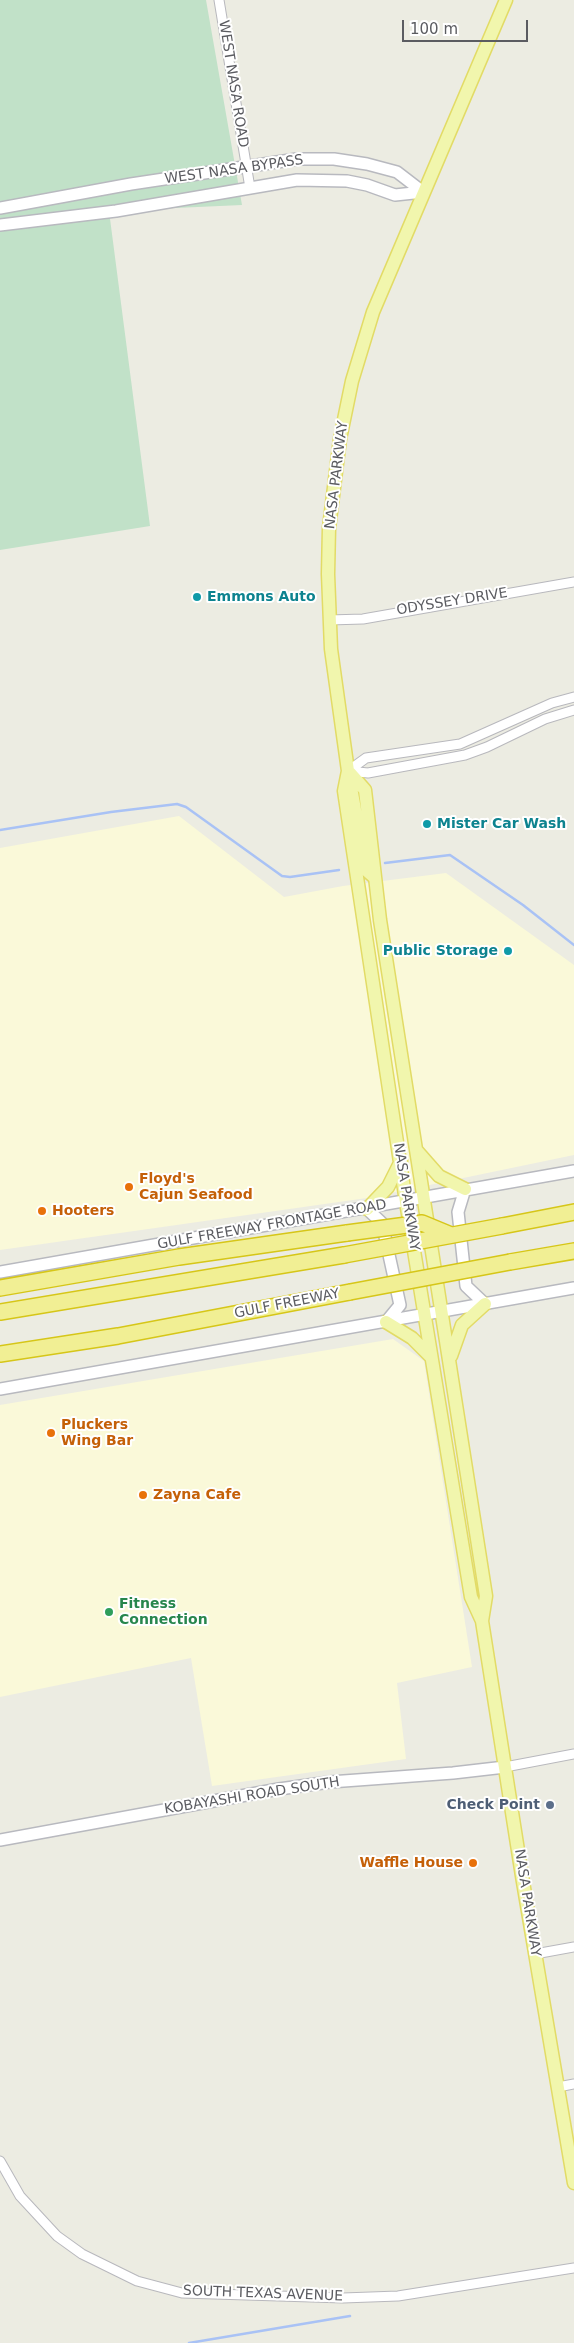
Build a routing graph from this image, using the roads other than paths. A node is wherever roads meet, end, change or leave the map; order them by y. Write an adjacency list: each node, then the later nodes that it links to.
1 (219, 0): 3 (street, WEST NASA ROAD)
2 (506, 0): 5 (main road, NASA PARKWAY)
3 (246, 167): 4 (street, WEST NASA ROAD); 5 (main road, WEST NASA BYPASS); 6 (main road, WEST NASA BYPASS)
4 (250, 188): 5 (main road, WEST NASA BYPASS); 7 (main road, WEST NASA BYPASS)
5 (423, 192): 9 (main road, NASA PARKWAY)
6 (0, 208)
7 (0, 225)
8 (574, 582): 9 (street, ODYSSEY DRIVE)
9 (329, 620): 12 (main road, NASA PARKWAY)
10 (574, 697): 12 (street)
11 (574, 710): 12 (street)
12 (348, 771): 13 (main road, NASA PARKWAY); 14 (main road, NASA PARKWAY)
13 (380, 920): 14 (main road); 15 (main road, NASA PARKWAY)
14 (362, 923): 16 (main road, NASA PARKWAY)
15 (416, 1150): 18 (main road); 19 (main road, NASA PARKWAY)
16 (401, 1161): 20 (main road, NASA PARKWAY); 21 (main road)
17 (574, 1171): 18 (main road, GULF FREEWAY FRONTAGE ROAD)
18 (465, 1189): 19 (main road, GULF FREEWAY FRONTAGE ROAD); 28 (main road)
19 (424, 1199): 20 (main road, GULF FREEWAY FRONTAGE ROAD); 29 (main road, NASA PARKWAY)
20 (406, 1202): 21 (main road, GULF FREEWAY FRONTAGE ROAD); 31 (main road, NASA PARKWAY)
21 (366, 1209): 25 (main road, GULF FREEWAY FRONTAGE ROAD); 32 (main road)
22 (574, 1212): 23 (highway, bridge)
23 (450, 1235): 26 (highway, bridge); 30 (highway, bridge)
24 (574, 1251): 33 (highway, GULF FREEWAY, bridge)
25 (0, 1272)
26 (0, 1288)
27 (574, 1288): 28 (main road)
28 (485, 1304): 29 (main road); 35 (main road)
29 (443, 1311): 31 (main road); 35 (main road, NASA PARKWAY)
30 (0, 1312)
31 (425, 1314): 32 (main road); 34 (main road, NASA PARKWAY)
32 (386, 1322): 34 (main road); 36 (main road)
33 (0, 1354)
34 (432, 1358): 37 (main road, NASA PARKWAY)
35 (450, 1358): 37 (main road, NASA PARKWAY)
36 (0, 1389)
37 (482, 1621): 39 (main road, NASA PARKWAY)
38 (574, 1754): 39 (street)
39 (506, 1767): 40 (main road, KOBAYASHI ROAD SOUTH); 42 (main road, NASA PARKWAY)
40 (0, 1840)
41 (574, 1947): 42 (street)
42 (535, 1954): 44 (main road, NASA PARKWAY)
43 (574, 2084): 44 (street)
44 (558, 2087): 46 (main road, NASA PARKWAY)
45 (0, 2161): 47 (street, SOUTH TEXAS AVENUE)
46 (574, 2183)
47 (574, 2268)

